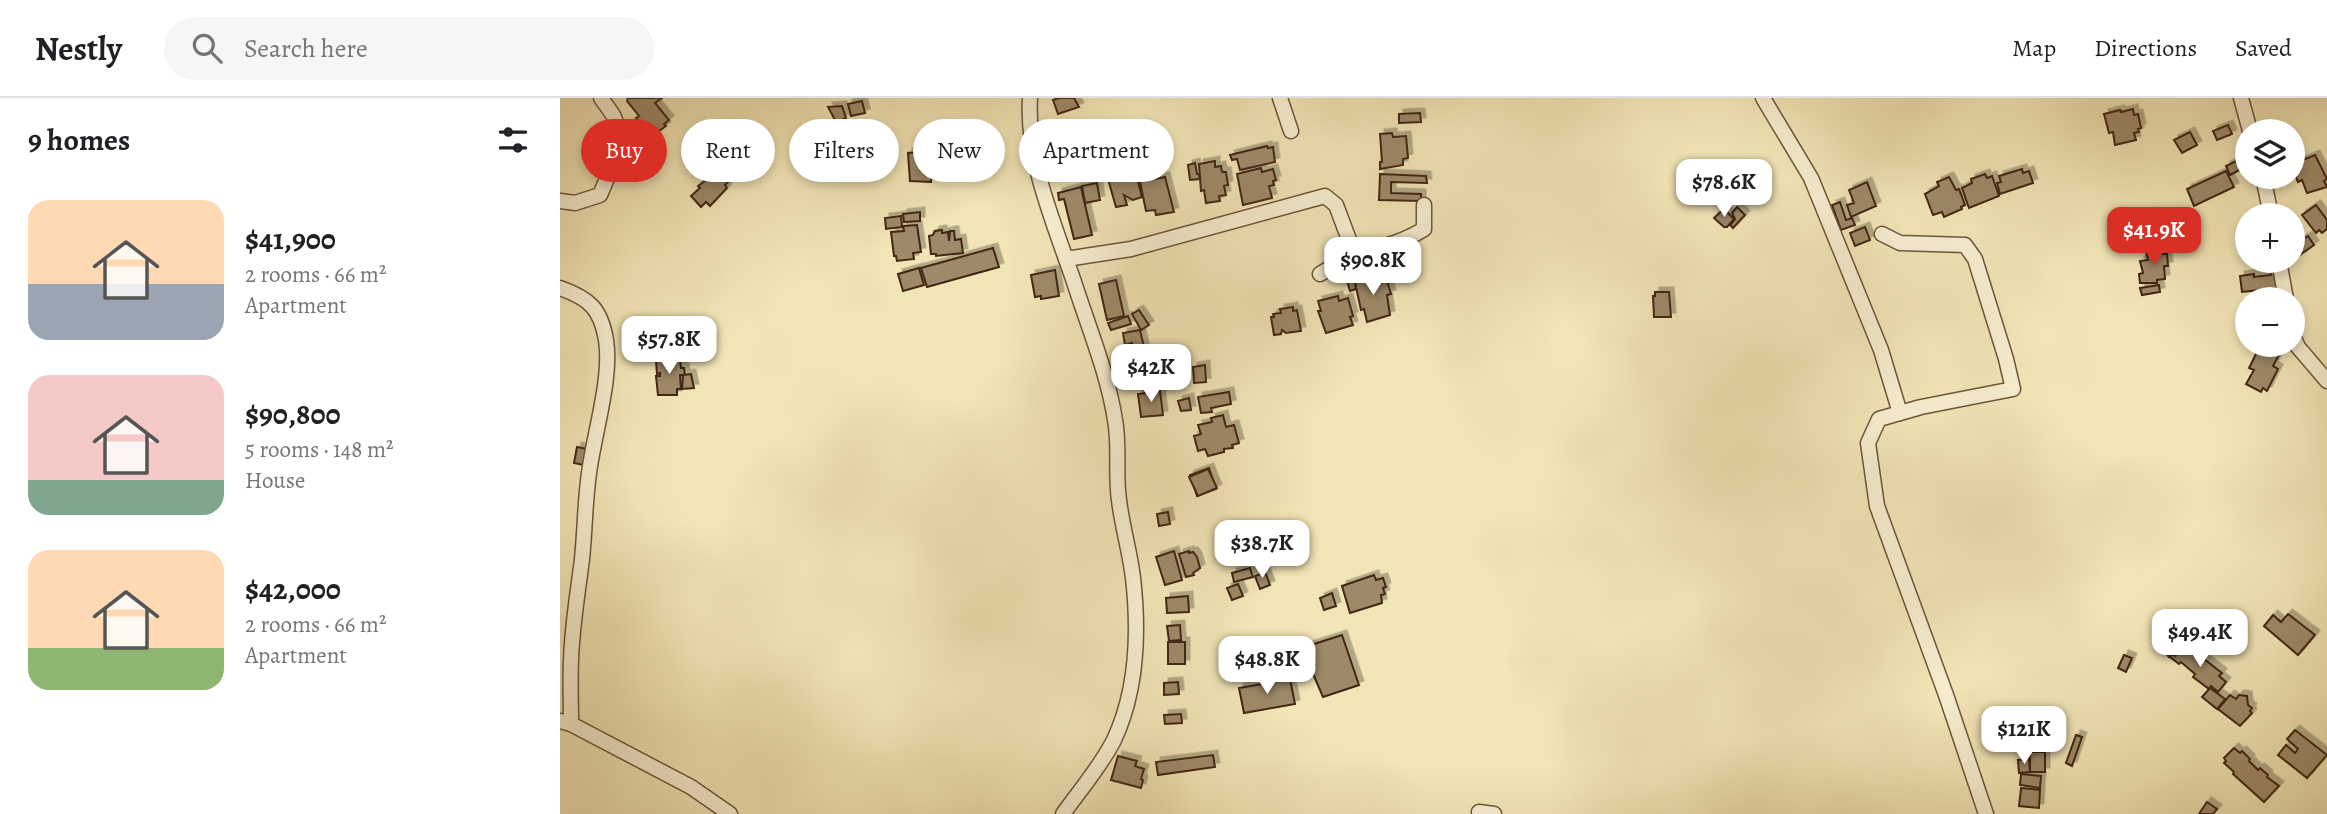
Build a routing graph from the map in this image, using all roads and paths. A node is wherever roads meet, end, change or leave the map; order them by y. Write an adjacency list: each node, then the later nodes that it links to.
1 (601, 98): 8 (street)
2 (1030, 98): 12 (street)
3 (1280, 98): 7 (street)
4 (1763, 98): 17 (street)
5 (2241, 98): 6 (street)
6 (2247, 119)
7 (1291, 131)
8 (560, 201)
9 (1424, 205): 11 (street)
10 (1882, 234): 17 (street)
11 (1351, 245): 12 (street); 13 (street)
12 (1066, 259): 21 (street)
13 (1320, 274)
14 (560, 288): 18 (street)
15 (2305, 355): 16 (street)
16 (2327, 381)
17 (1900, 413): 23 (street)
18 (566, 723): 20 (street)
19 (1479, 812): 22 (street)
20 (730, 814)
21 (1063, 814)
22 (1494, 814)
23 (1986, 814)

